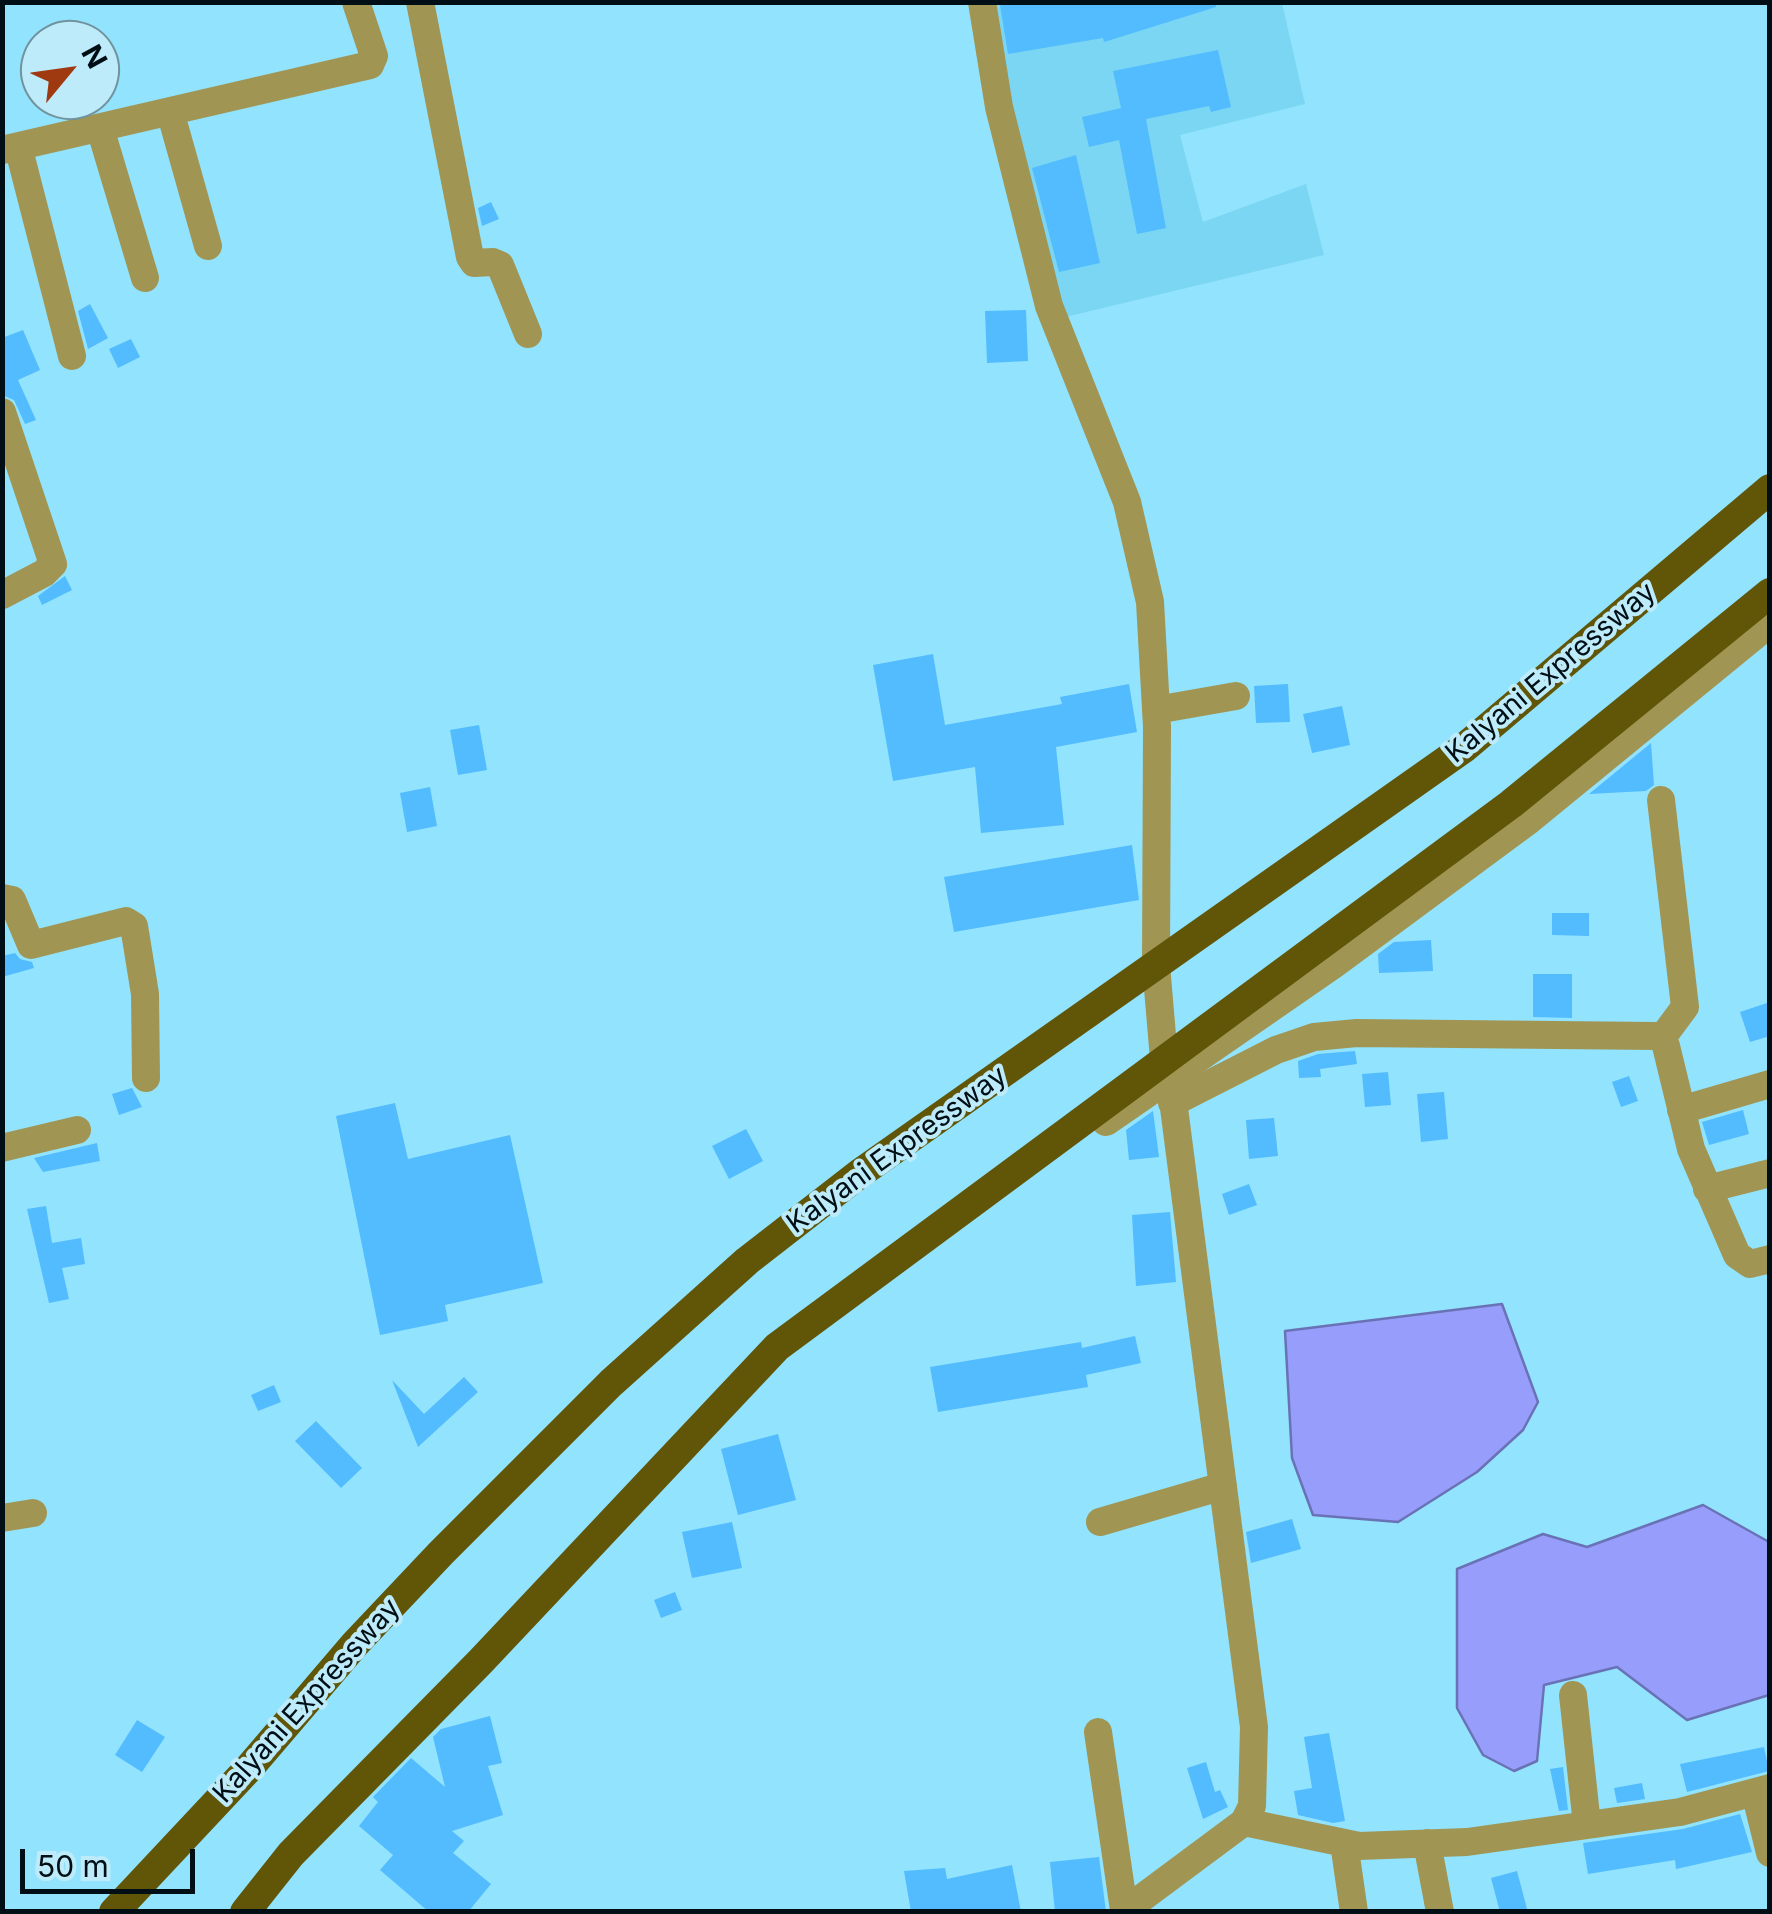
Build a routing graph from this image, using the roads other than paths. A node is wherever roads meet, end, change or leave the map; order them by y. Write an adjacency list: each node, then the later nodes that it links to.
1 (356, 2): 4 (street)
2 (420, 2): 9 (street)
3 (982, 2): 17 (street)
4 (170, 111): 5 (street); 7 (street)
5 (100, 128): 6 (street); 8 (street)
6 (10, 148): 10 (street)
7 (208, 246)
8 (144, 278)
9 (528, 334)
10 (72, 356)
11 (2, 412): 14 (street)
12 (1770, 489): 20 (highway, Kalyani Expressway)
13 (1770, 594): 23 (highway)
14 (2, 595)
15 (1770, 622): 23 (street)
16 (1236, 696): 17 (street)
17 (1156, 710): 20 (street)
18 (1661, 800): 21 (street)
19 (2, 898): 22 (street)
20 (1156, 964): 23 (street); 44 (highway, Kalyani Expressway)
21 (1662, 1038): 23 (street); 25 (street)
22 (146, 1078)
23 (1168, 1080): 31 (street); 45 (highway)
24 (1770, 1084): 25 (street)
25 (1681, 1110): 29 (street)
26 (77, 1130): 27 (street)
27 (2, 1148)
28 (1770, 1174): 29 (street)
29 (1707, 1189): 30 (street)
30 (1770, 1259)
31 (1223, 1486): 34 (street); 38 (street)
32 (33, 1513): 33 (street)
33 (2, 1518)
34 (1100, 1522)
35 (1573, 1696): 39 (street)
36 (1098, 1732): 43 (street)
37 (1762, 1790): 39 (street); 42 (street)
38 (1244, 1822): 40 (street); 43 (street)
39 (1587, 1825): 41 (street)
40 (1344, 1843): 41 (street); 46 (street)
41 (1427, 1844): 47 (street)
42 (1770, 1853)
43 (1124, 1911)
44 (114, 1912)
45 (245, 1912)
46 (1354, 1912)
47 (1440, 1912)

